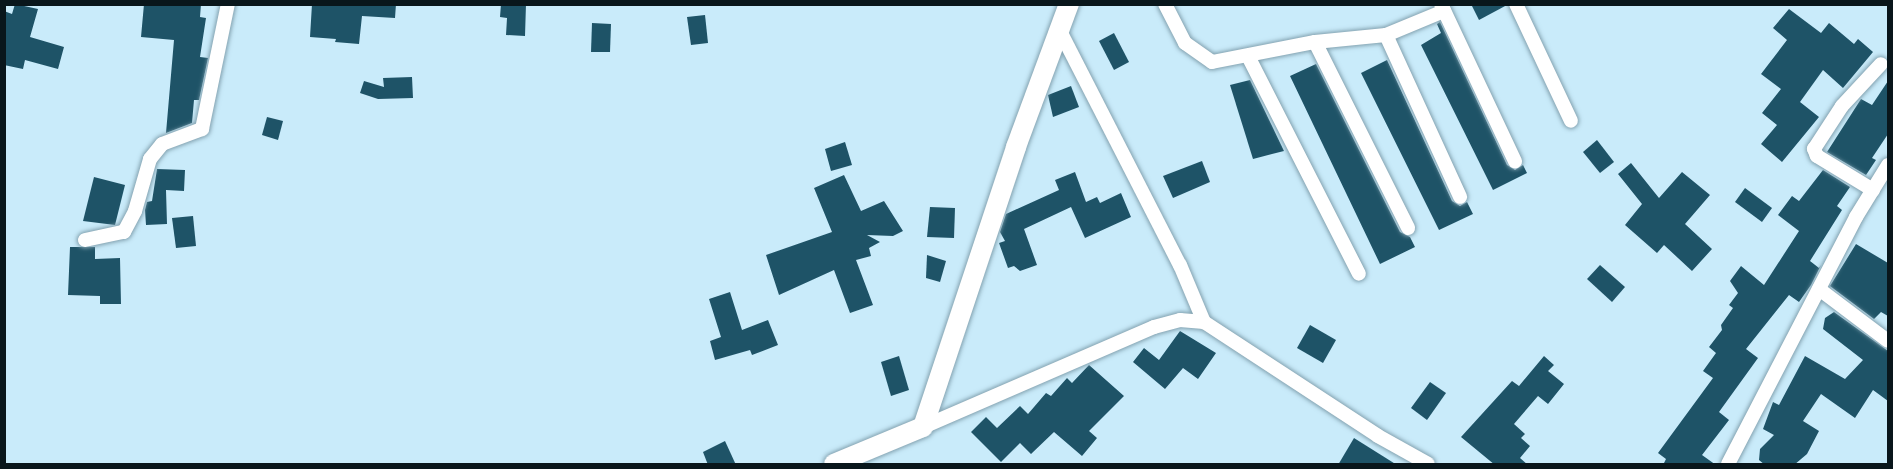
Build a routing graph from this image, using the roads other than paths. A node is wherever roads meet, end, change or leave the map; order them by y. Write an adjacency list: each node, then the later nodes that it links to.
1 (228, 4): 17 (street)
2 (1069, 4): 6 (street)
3 (1165, 4): 9 (street)
4 (1516, 4): 11 (street)
5 (1442, 8): 7 (street); 12 (street)
6 (1060, 31): 20 (street); 22 (street)
7 (1386, 35): 8 (street); 15 (street)
8 (1315, 42): 9 (street); 16 (street)
9 (1249, 58): 18 (street)
10 (1881, 64): 14 (street)
11 (1571, 121)
12 (1515, 161)
13 (1888, 165): 14 (street)
14 (1873, 190): 19 (street)
15 (1460, 197)
16 (1408, 228)
17 (85, 240)
18 (1359, 274)
19 (1819, 289): 21 (street); 25 (street)
20 (1204, 322): 22 (street); 24 (street)
21 (1888, 341)
22 (923, 427): 23 (street)
23 (834, 465)
24 (1428, 465)
25 (1728, 465)

